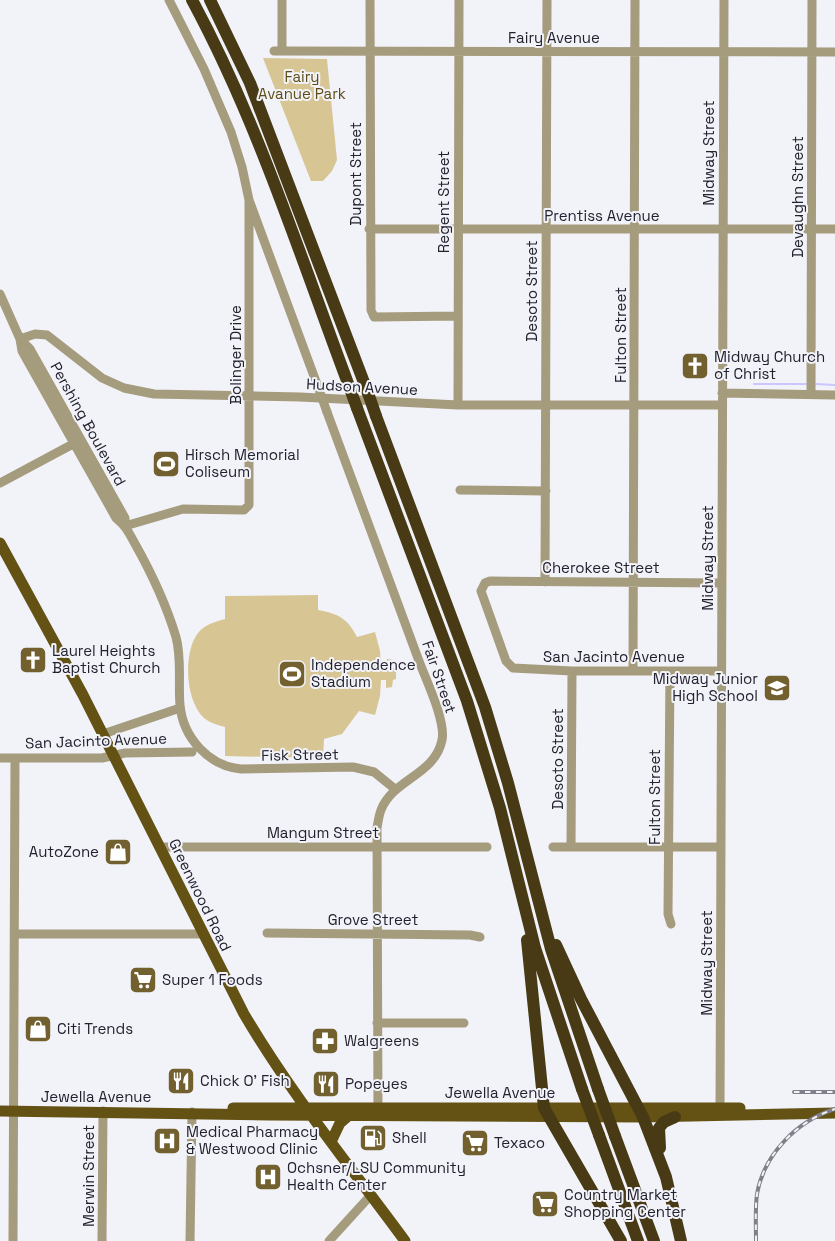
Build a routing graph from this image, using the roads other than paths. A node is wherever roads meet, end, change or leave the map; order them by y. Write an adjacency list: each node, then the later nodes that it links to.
1 (169, 0): 18 (street, Bolinger Drive)
2 (192, 0): 68 (highway, bridge)
3 (210, 0): 67 (highway, bridge)
4 (282, 0): 11 (street, Fairy Avenue)
5 (370, 0): 11 (street, Dupont Street)
6 (459, 0): 12 (street, Regent Street)
7 (547, 0): 13 (street, Desoto Street)
8 (635, 0): 17 (street, Fulton Street)
9 (724, 0): 14 (street, Midway Street)
10 (812, 0): 15 (street, Devaughn Street)
11 (370, 52): 12 (street, Fairy Avenue); 19 (street, Dupont Street)
12 (459, 52): 13 (street, Fairy Avenue); 20 (street, Regent Street)
13 (547, 52): 17 (street, Fairy Avenue); 21 (street, Desoto Street)
14 (723, 52): 15 (street, Fairy Avenue); 17 (street, Fairy Avenue); 22 (street, Midway Street)
15 (812, 52): 16 (street, Fairy Avenue); 25 (street, Devaughn Street)
16 (835, 52)
17 (635, 53): 24 (street, Fulton Street)
18 (249, 200): 29 (street, Bolinger Drive); 33 (street, Bolinger Drive)
19 (369, 229): 20 (street, Prentiss Avenue); 27 (street, Dupont Street)
20 (458, 229): 21 (street, Prentiss Avenue); 27 (street, Regent Street)
21 (546, 229): 24 (street, Prentiss Avenue); 37 (street, Desoto Street)
22 (723, 229): 24 (street, Prentiss Avenue); 25 (street, Prentiss Avenue); 30 (street, Midway Street)
23 (835, 229): 25 (street, Prentiss Avenue)
24 (634, 230): 35 (street, Fulton Street)
25 (811, 230): 31 (street, Devaughn Street)
26 (0, 294): 28 (street, Pershing Boulevard)
27 (458, 316): 34 (street, Regent Street)
28 (20, 339): 33 (street, Hudson Avenue); 38 (street, Pershing Boulevard); 42 (street, Pershing Boulevard)
29 (318, 388): 59 (street, Fair Street, bridge)
30 (722, 393): 31 (street); 36 (street, Midway Street)
31 (811, 394): 32 (street)
32 (835, 395)
33 (250, 396): 34 (street, Hudson Avenue); 42 (street, Bolinger Drive)
34 (458, 405): 37 (street, Hudson Avenue)
35 (634, 405): 36 (street, Hudson Avenue); 37 (street, Hudson Avenue); 46 (street, Fulton Street)
36 (722, 405): 45 (street, Midway Street)
37 (546, 406): 41 (street, Desoto Street)
38 (73, 444): 39 (street); 42 (street, Pershing Boulevard)
39 (0, 483)
40 (460, 490): 41 (street)
41 (546, 491): 44 (street, Desoto Street)
42 (124, 526): 52 (street, Pershing Boulevard)
43 (0, 543): 53 (main road, Greenwood Road)
44 (545, 582): 46 (street, Cherokee Street); 47 (street, Cherokee Street)
45 (721, 582): 46 (street, Cherokee Street); 51 (street, Midway Street)
46 (634, 583): 49 (street, Fulton Street)
47 (508, 664): 48 (street, San Jacinto Avenue)
48 (572, 671): 49 (street, San Jacinto Avenue); 64 (street, Desoto Street)
49 (634, 671): 50 (street, San Jacinto Avenue)
50 (670, 671): 51 (street, San Jacinto Avenue); 66 (street, Fulton Street)
51 (721, 671): 65 (street, Midway Street)
52 (180, 708): 53 (street); 55 (street, Pershing Boulevard)
53 (103, 734): 56 (main road, Greenwood Road)
54 (192, 752): 56 (street, San Jacinto Avenue)
55 (203, 752): 59 (street, Fisk Street)
56 (113, 754): 58 (street, San Jacinto Avenue); 60 (main road, Greenwood Road)
57 (0, 758): 58 (street, San Jacinto Avenue)
58 (16, 758): 71 (street)
59 (395, 790): 61 (street, Fair Street)
60 (159, 847): 61 (street, Mangum Street); 72 (main road, Greenwood Road)
61 (377, 847): 62 (street, Mangum Street); 73 (street, Fair Street)
62 (487, 847)
63 (553, 847): 64 (street)
64 (571, 847): 66 (street)
65 (721, 847): 66 (street); 85 (street, Midway Street)
66 (668, 848): 69 (street, Fulton Street)
67 (541, 912): 84 (highway); 99 (highway, bridge)
68 (527, 922): 83 (highway); 98 (highway, bridge)
69 (671, 924)
70 (267, 933): 73 (street, Grove Street)
71 (15, 934): 72 (street); 78 (street)
72 (202, 934): 80 (main road, Greenwood Road)
73 (376, 934): 74 (street, Grove Street); 75 (street, Fair Street)
74 (480, 937)
75 (377, 1023): 76 (street); 82 (street, Fair Street)
76 (464, 1023)
77 (0, 1111): 78 (main road, Jewella Avenue)
78 (15, 1111): 79 (main road, Jewella Avenue); 92 (street)
79 (103, 1111): 81 (main road, Jewella Avenue); 93 (street, Merwin Street)
80 (308, 1111): 81 (main road, Jewella Avenue); 82 (main road, Jewella Avenue); 87 (main road, Jewella Avenue); 89 (main road, Greenwood Road)
81 (192, 1112): 94 (street)
82 (378, 1112): 83 (main road, Jewella Avenue); 87 (main road, Jewella Avenue)
83 (546, 1112): 84 (main road, Jewella Avenue); 97 (highway)
84 (640, 1112): 85 (main road, Jewella Avenue); 88 (main road, Jewella Avenue); 90 (highway)
85 (720, 1112): 86 (main road, Jewella Avenue); 88 (main road, Jewella Avenue)
86 (835, 1113)
87 (348, 1116): 89 (main road)
88 (675, 1116): 90 (highway)
89 (331, 1142): 91 (main road, Greenwood Road)
90 (666, 1177): 100 (highway)
91 (370, 1196): 95 (street); 96 (main road, Greenwood Road)
92 (13, 1241)
93 (102, 1241)
94 (190, 1241)
95 (329, 1241)
96 (405, 1241)
97 (621, 1241)
98 (638, 1241)
99 (654, 1241)
100 (681, 1241)

